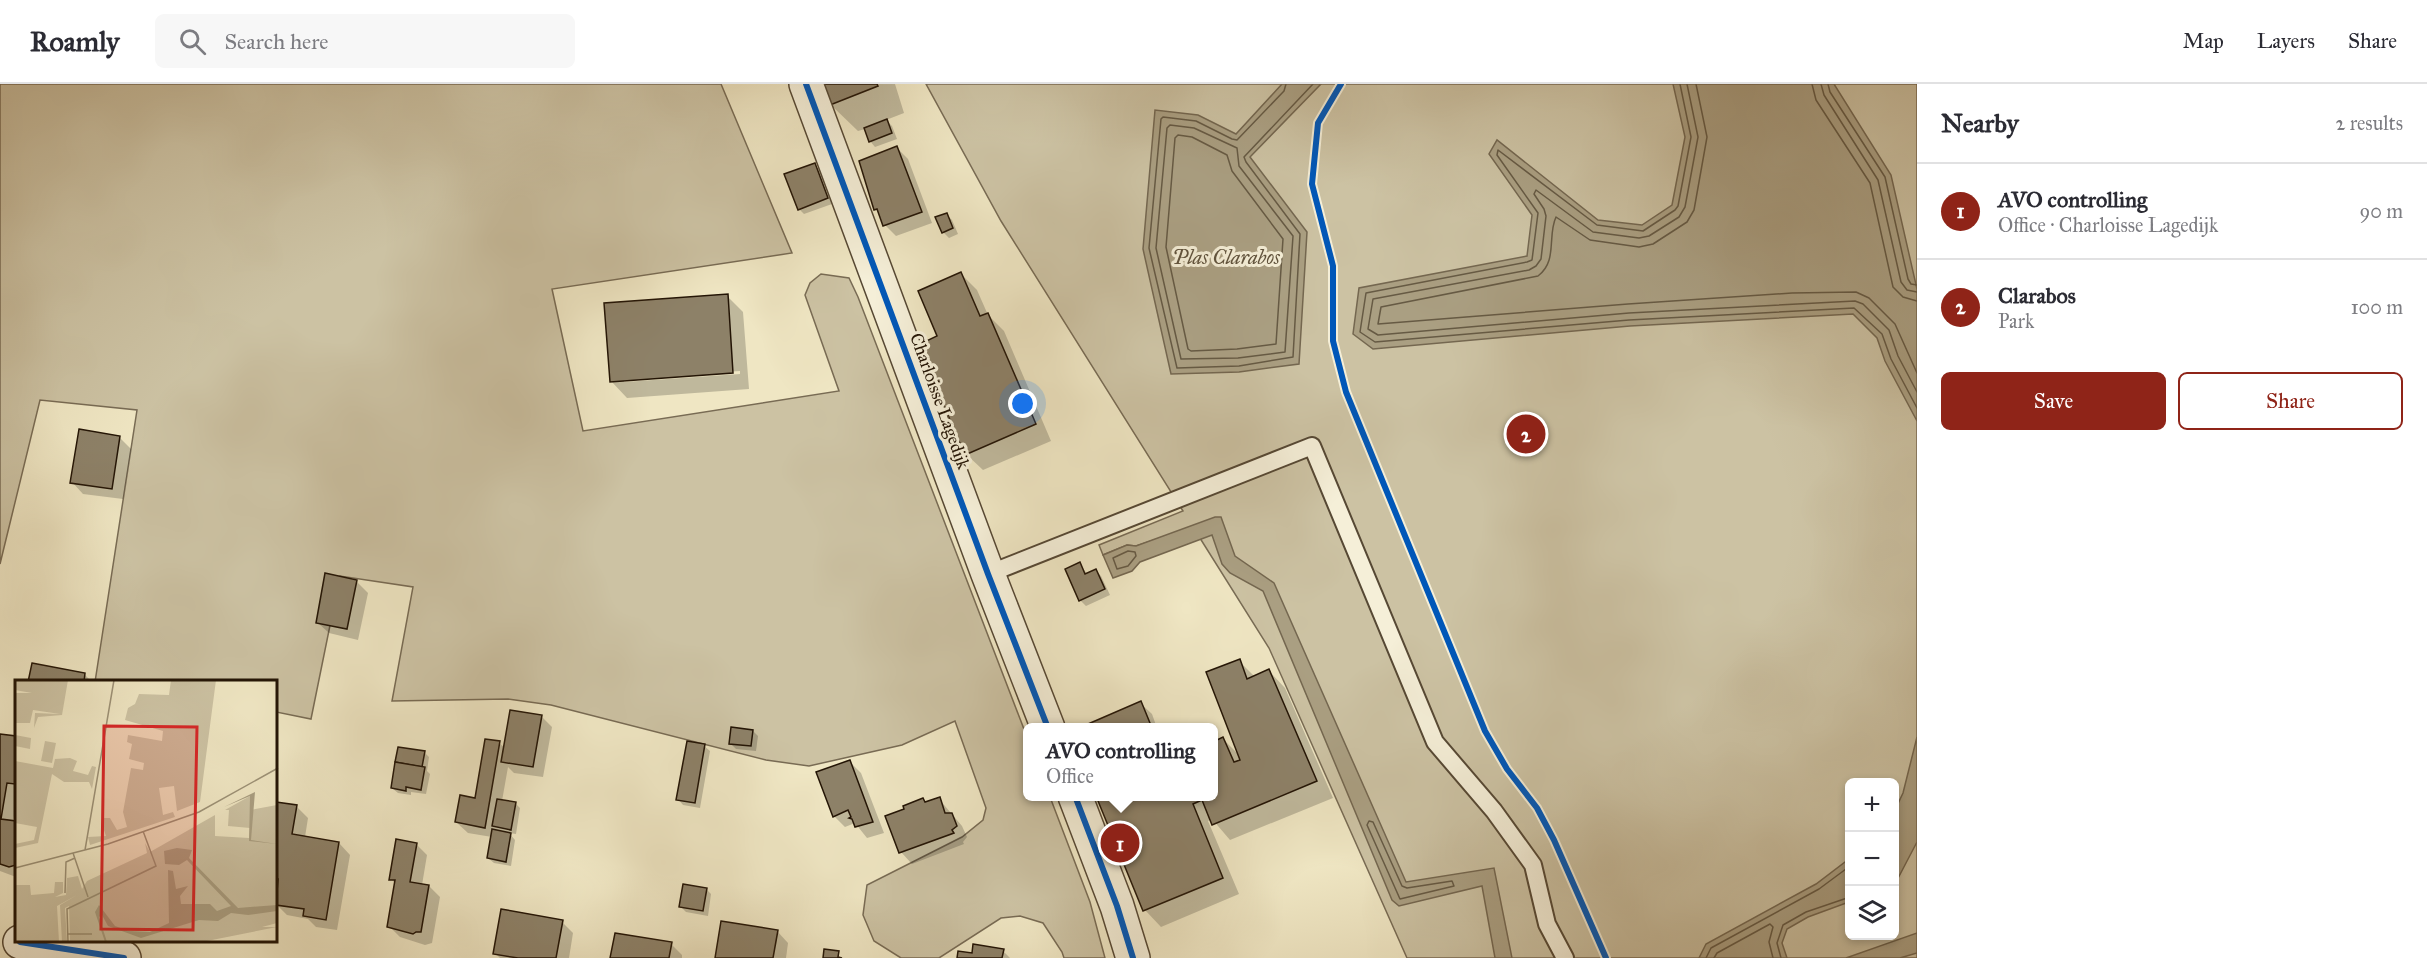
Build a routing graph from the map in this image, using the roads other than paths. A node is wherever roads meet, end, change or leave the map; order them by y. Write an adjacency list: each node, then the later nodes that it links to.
1 (806, 84): 2 (street, Charloisse Lagedijk)
2 (988, 574): 3 (street, Charloisse Lagedijk); 10 (lane)
3 (1046, 723)
4 (1077, 801): 9 (street)
5 (0, 938): 6 (street)
6 (15, 940)
7 (30, 943): 8 (street)
8 (124, 958)
9 (1133, 958)
10 (1565, 958)

